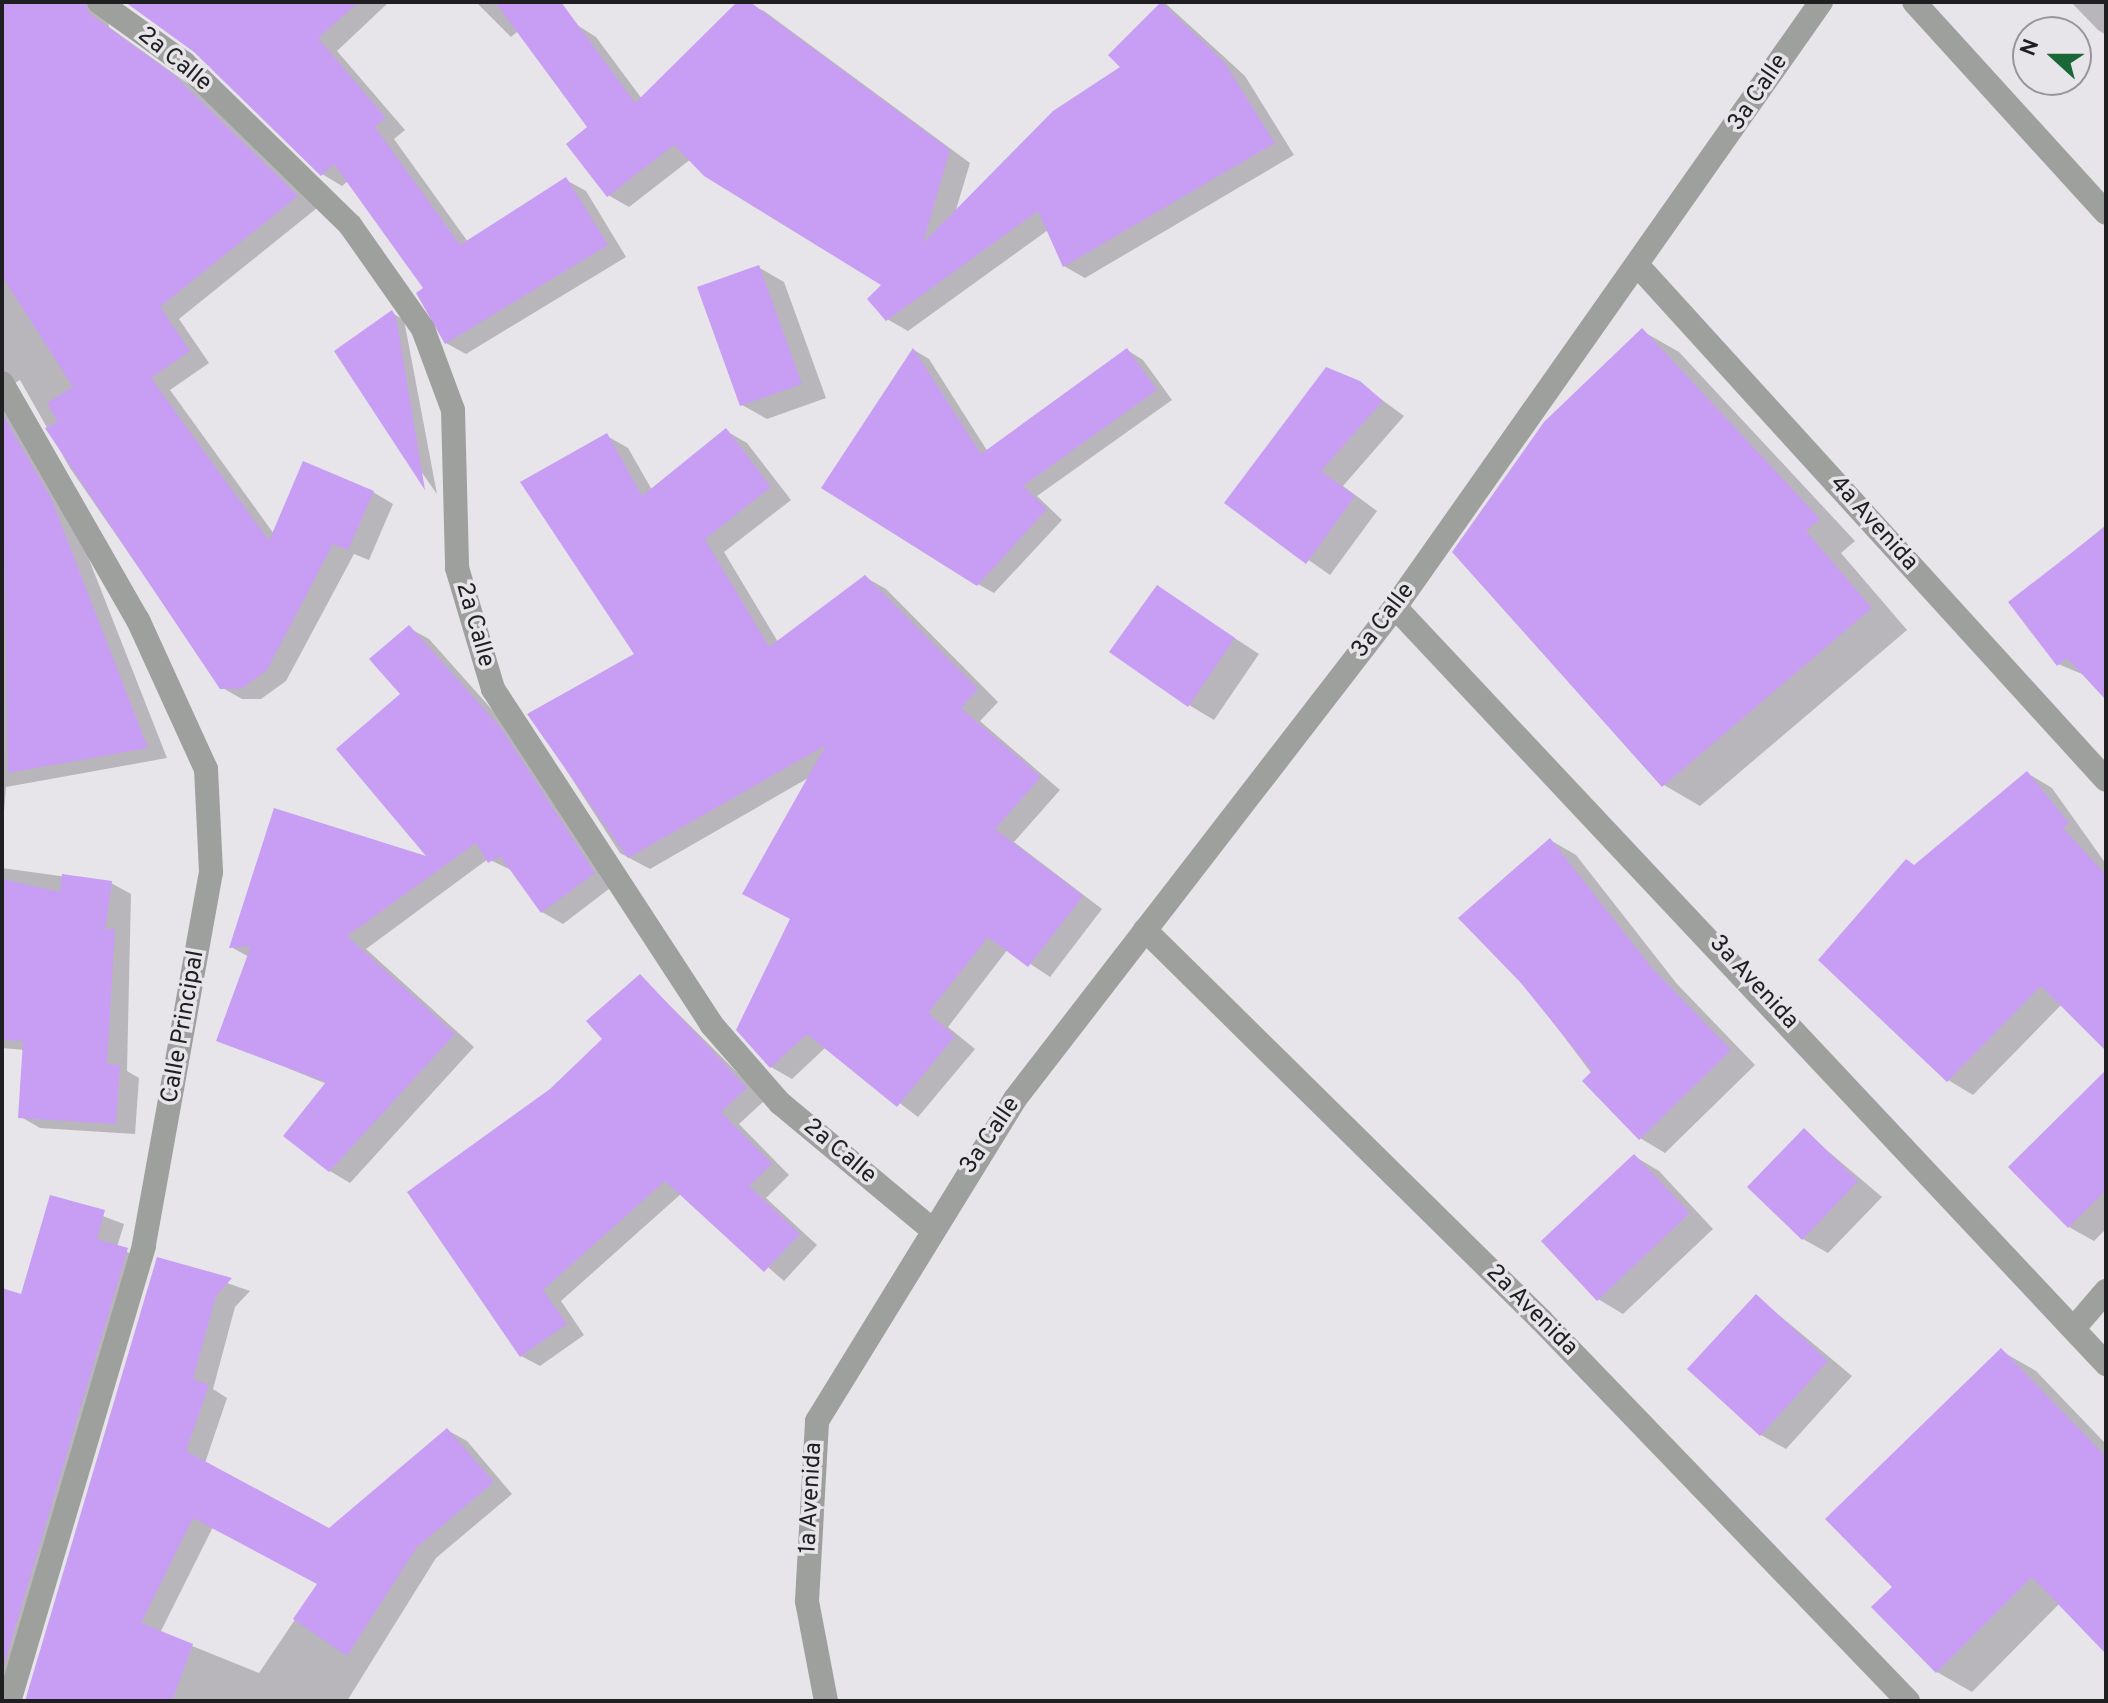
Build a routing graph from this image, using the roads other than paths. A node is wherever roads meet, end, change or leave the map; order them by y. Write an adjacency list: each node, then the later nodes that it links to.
1 (99, 2): 10 (street, 2a Calle)
2 (1821, 2): 5 (street, 3a Calle)
3 (1914, 2): 4 (street)
4 (2106, 213)
5 (1640, 268): 7 (street, 3a Calle); 8 (street, 4a Avenida)
6 (2, 383): 14 (street, Calle Principal)
7 (1395, 607): 9 (street, 3a Calle); 12 (street, 3a Avenida)
8 (2106, 780)
9 (1145, 930): 10 (street, 3a Calle); 16 (street, 2a Avenida)
10 (930, 1228): 15 (street, 1a Avenida)
11 (2106, 1291): 12 (street)
12 (2075, 1327): 13 (street, 3a Avenida)
13 (2106, 1364)
14 (9, 1701)
15 (826, 1701)
16 (1908, 1701)

